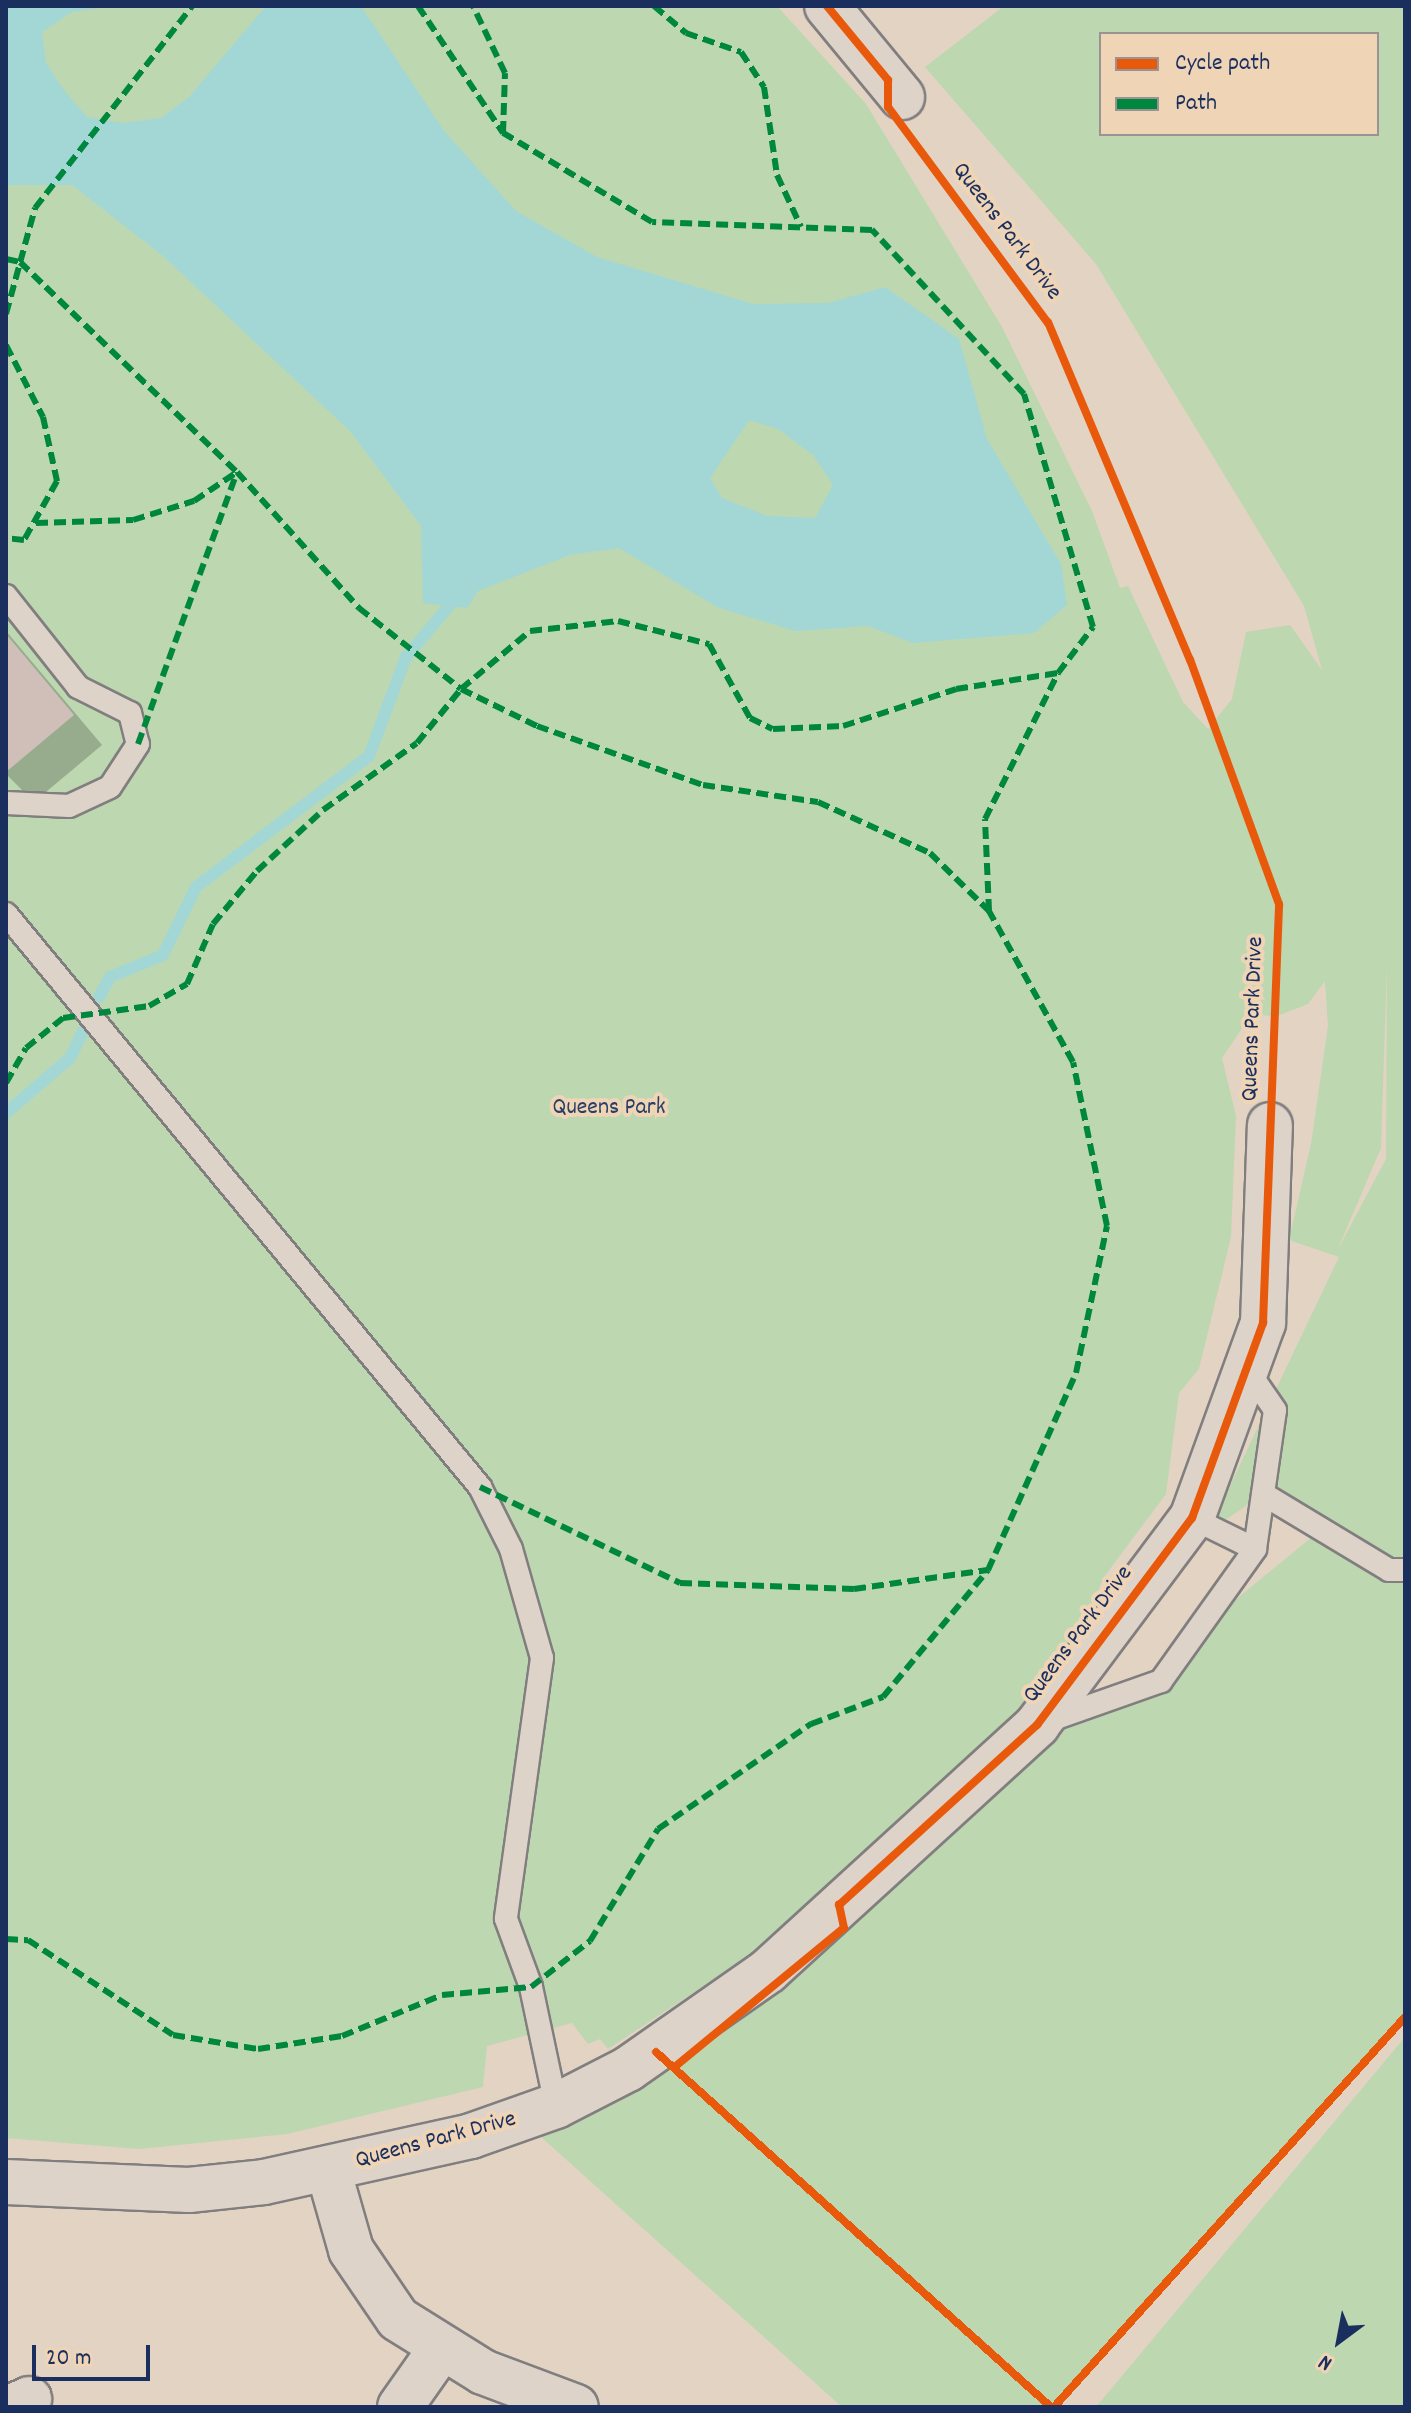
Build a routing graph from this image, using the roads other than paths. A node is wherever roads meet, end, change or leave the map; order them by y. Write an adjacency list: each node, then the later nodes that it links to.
1 (827, 6): 2 (street)
2 (902, 97)
3 (6, 596): 4 (lane)
4 (6, 803)
5 (6, 914): 13 (lane)
6 (1270, 1125): 7 (street, Queens Park Drive)
7 (1246, 1368): 8 (lane); 9 (street, Queens Park Drive)
8 (1263, 1494): 10 (lane); 11 (lane)
9 (1192, 1518): 10 (lane); 12 (street, Queens Park Drive)
10 (1255, 1549): 12 (lane)
11 (1405, 1570)
12 (1037, 1725): 13 (street, Queens Park Drive)
13 (556, 2106): 14 (street, Queens Park Drive)
14 (328, 2169): 15 (street, Queens Park Drive); 16 (street)
15 (6, 2182)
16 (440, 2350): 17 (street); 18 (street)
17 (400, 2407)
18 (576, 2407)

